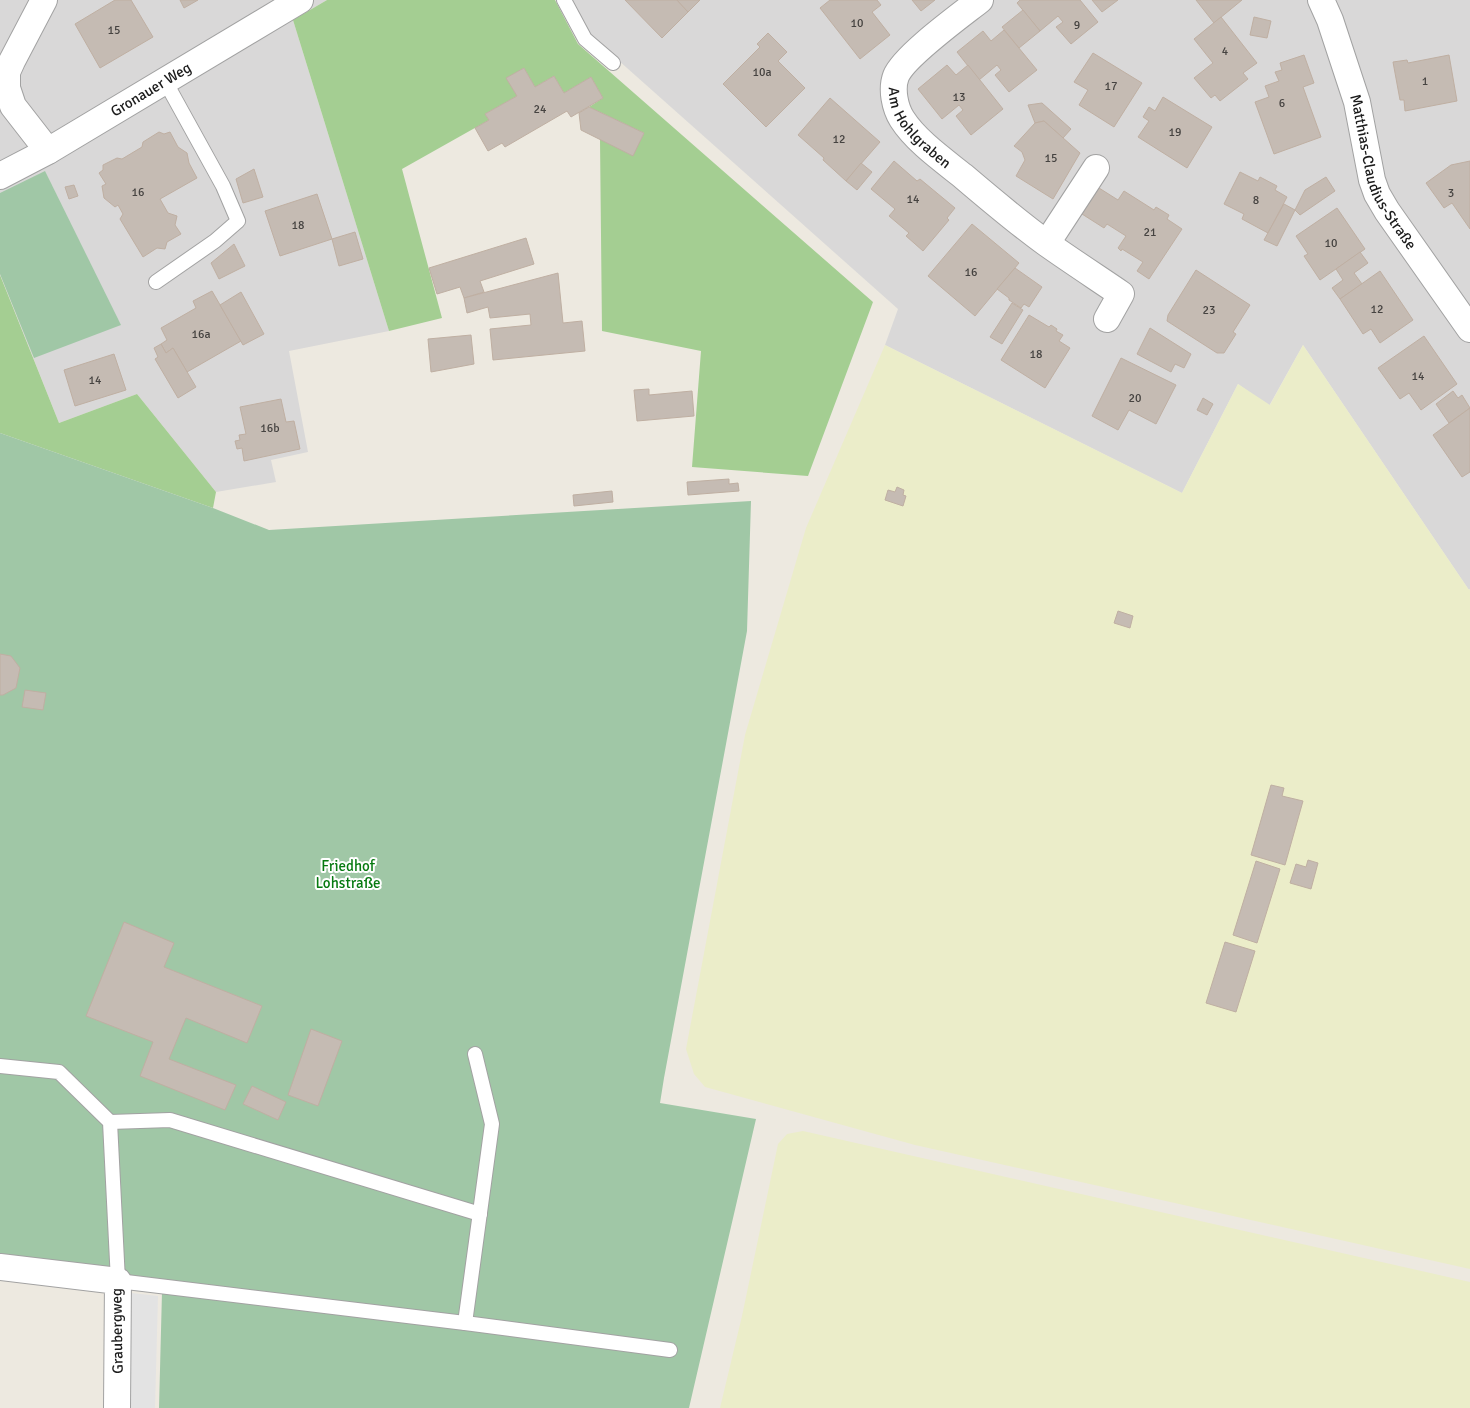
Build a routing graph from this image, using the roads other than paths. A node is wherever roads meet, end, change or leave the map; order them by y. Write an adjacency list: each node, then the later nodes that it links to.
1 (44, 0): 8 (street)
2 (300, 0): 7 (street, Gronauer Weg)
3 (564, 0): 6 (lane)
4 (980, 0): 11 (street, Am Hohlgraben)
5 (1321, 0): 14 (street, Matthias-Claudius-Straße)
6 (612, 63)
7 (165, 81): 8 (street, Gronauer Weg); 12 (lane)
8 (48, 151): 10 (street, Gronauer Weg)
9 (1096, 168): 11 (street)
10 (0, 176)
11 (1047, 243): 13 (street, Am Hohlgraben)
12 (156, 282)
13 (1107, 319)
14 (1470, 329)
15 (475, 1054): 18 (lane)
16 (0, 1066): 17 (lane)
17 (110, 1122): 18 (lane); 20 (lane)
18 (480, 1214): 21 (lane)
19 (0, 1267): 20 (street, Graubergweg)
20 (118, 1281): 21 (lane); 23 (street, Graubergweg)
21 (465, 1323): 22 (lane)
22 (670, 1350)
23 (117, 1408)

